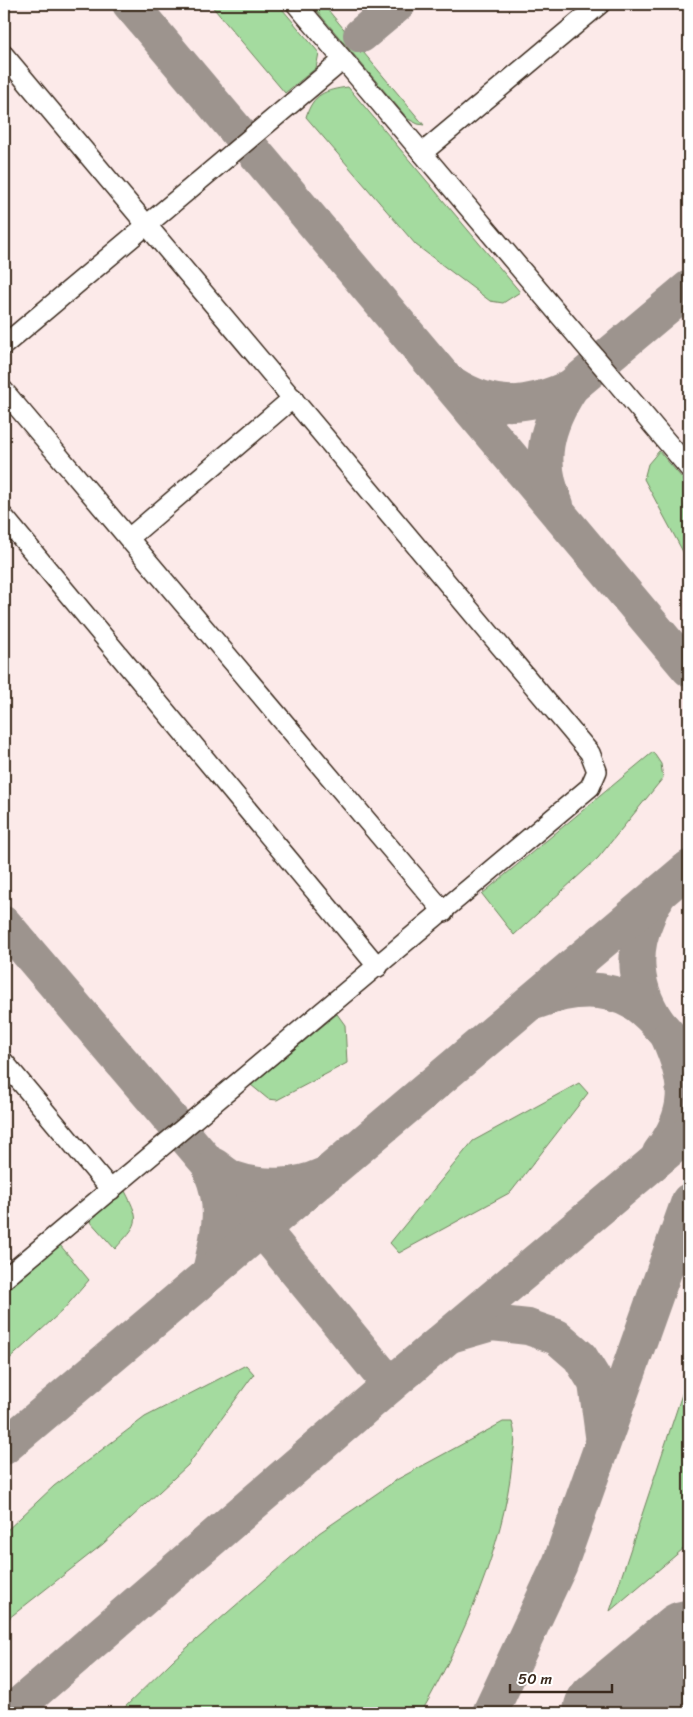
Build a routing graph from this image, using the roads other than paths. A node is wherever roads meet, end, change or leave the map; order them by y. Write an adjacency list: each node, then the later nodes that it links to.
1 (296, 4): 4 (lane)
2 (600, 4): 5 (lane)
3 (4, 55): 6 (lane)
4 (343, 60): 5 (lane); 6 (lane)
5 (422, 153): 10 (lane)
6 (146, 224): 7 (lane); 9 (lane)
7 (4, 345)
8 (4, 391): 12 (lane)
9 (293, 398): 12 (lane); 13 (lane)
10 (689, 468)
11 (4, 517): 14 (lane)
12 (129, 538): 13 (lane)
13 (444, 912): 14 (lane)
14 (378, 967): 16 (lane)
15 (4, 1062): 16 (lane)
16 (111, 1190): 17 (lane)
17 (4, 1278)

